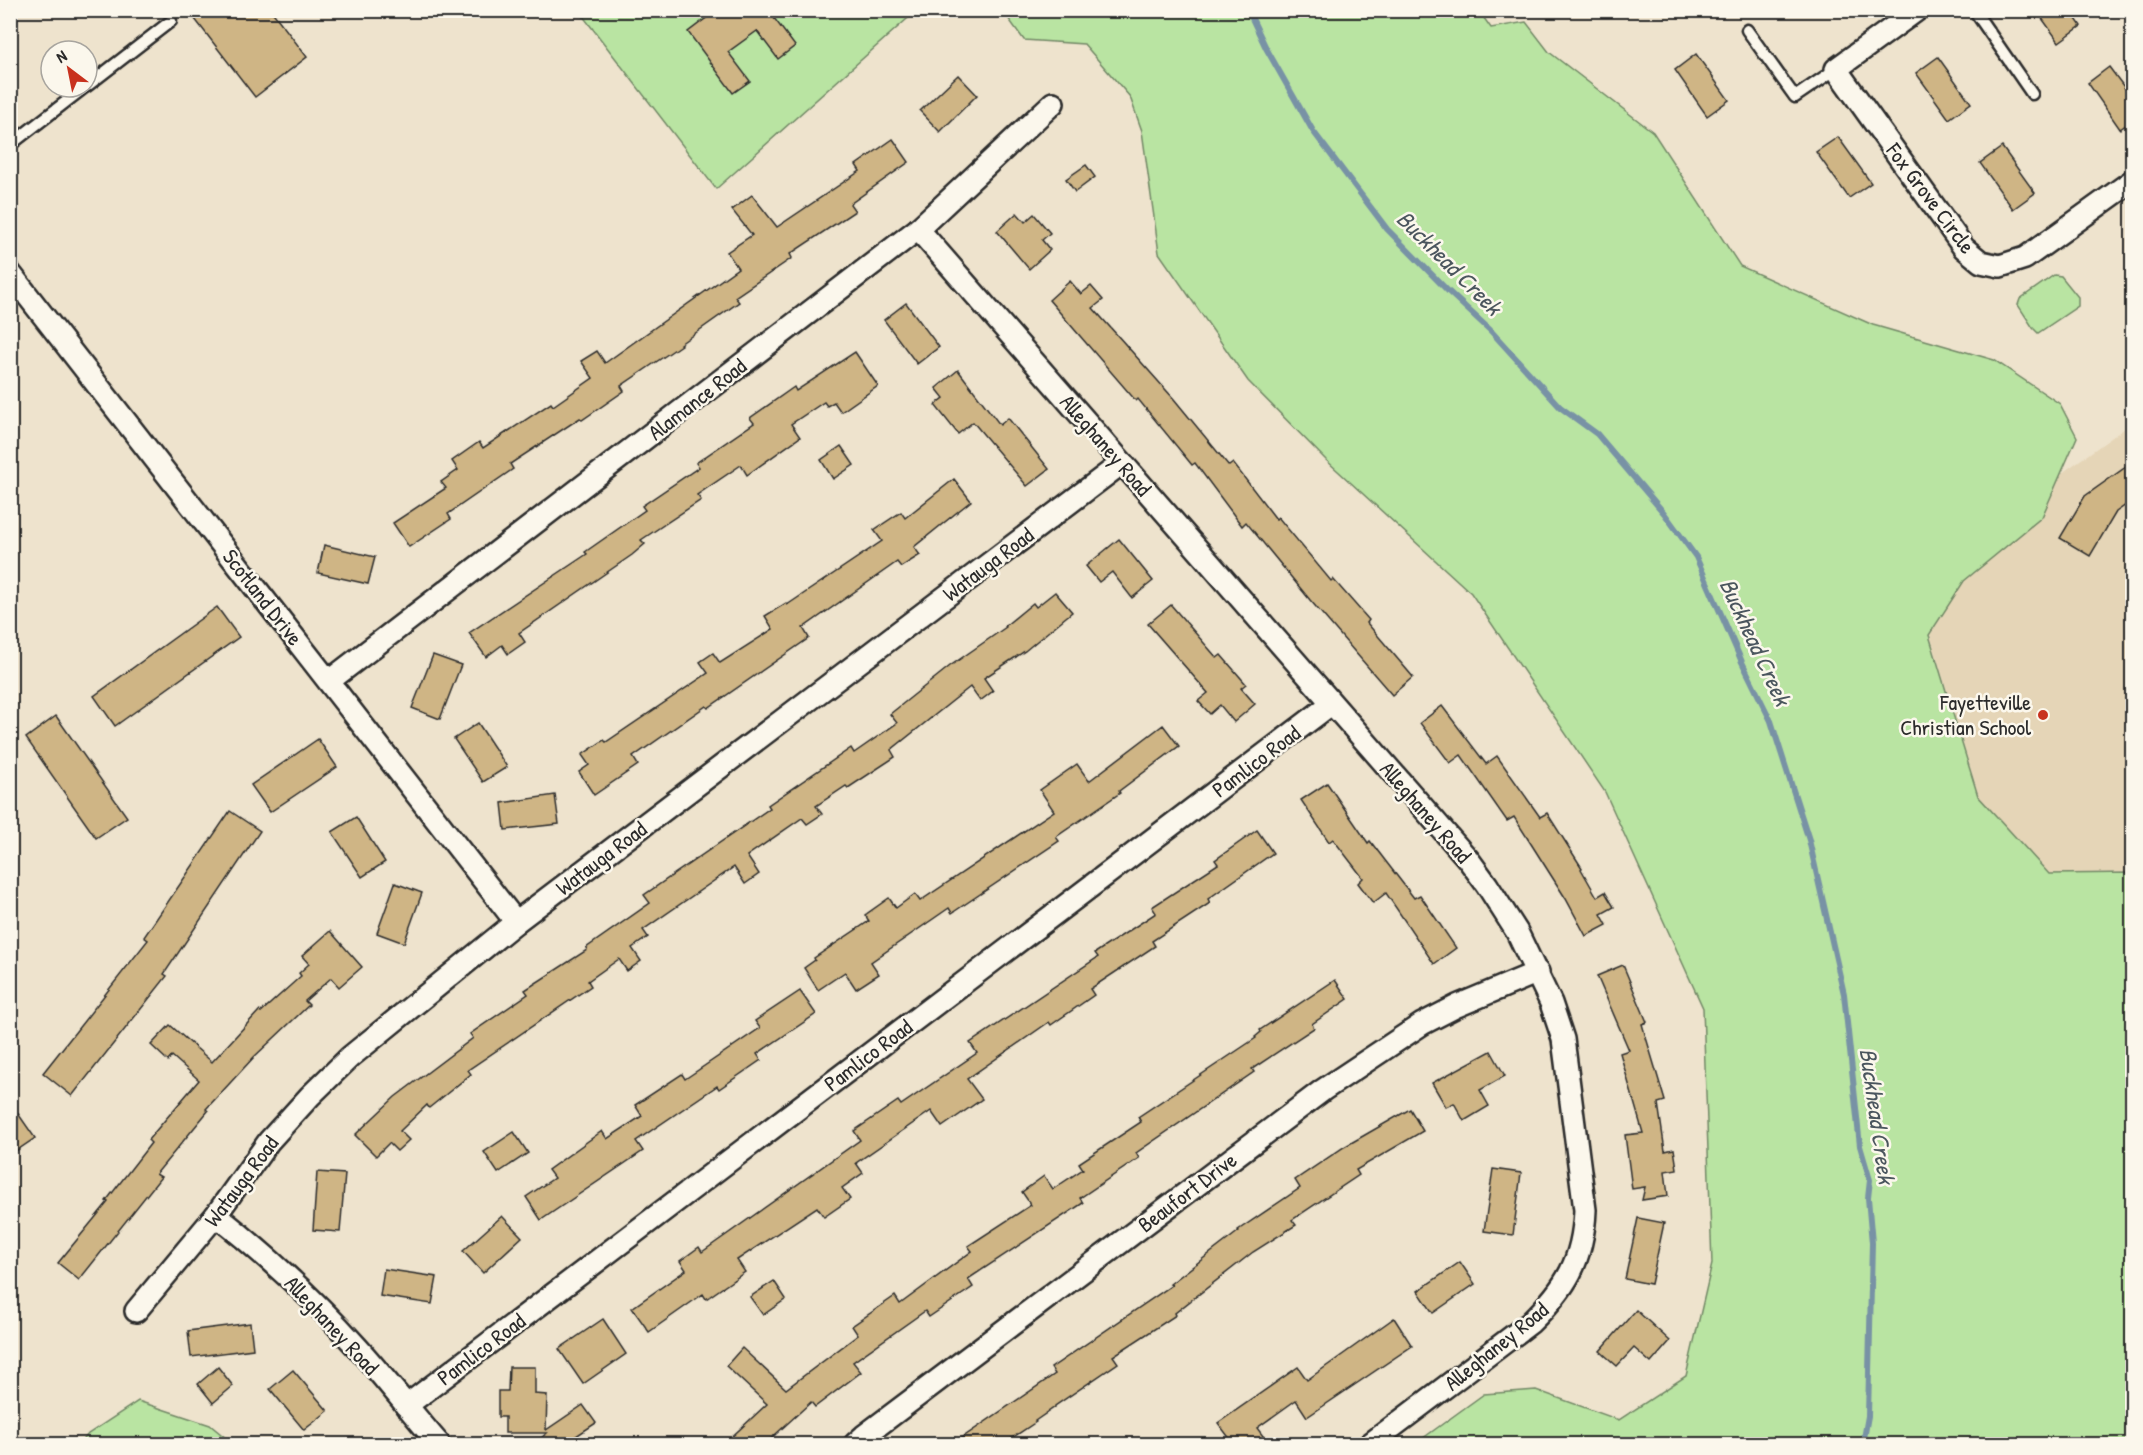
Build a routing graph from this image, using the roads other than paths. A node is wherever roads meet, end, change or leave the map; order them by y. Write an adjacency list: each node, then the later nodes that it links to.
1 (1917, 10): 5 (street)
2 (1974, 10): 7 (lane)
3 (171, 21): 6 (lane)
4 (1747, 30): 5 (lane)
5 (1836, 69): 11 (street, Fox Grove Circle)
6 (99, 76)
7 (2031, 94)
8 (69, 99): 10 (lane)
9 (1053, 104): 12 (street, Alamance Road)
10 (10, 145)
11 (2133, 181)
12 (918, 229): 14 (street, Alleghaney Road); 15 (street, Alamance Road)
13 (10, 273): 15 (street, Scotland Drive)
14 (1122, 463): 16 (street, Alleghaney Road); 17 (street, Watauga Road)
15 (329, 681): 17 (street, Scotland Drive)
16 (1331, 704): 18 (street, Alleghaney Road); 21 (street, Pamlico Road)
17 (516, 922): 19 (street, Watauga Road)
18 (1538, 972): 23 (street, Beaufort Drive); 24 (street, Alleghaney Road)
19 (216, 1215): 20 (street, Watauga Road); 21 (street, Alleghaney Road)
20 (136, 1311)
21 (406, 1406): 22 (street, Alleghaney Road)
22 (439, 1444)
23 (855, 1444)
24 (1370, 1444)

